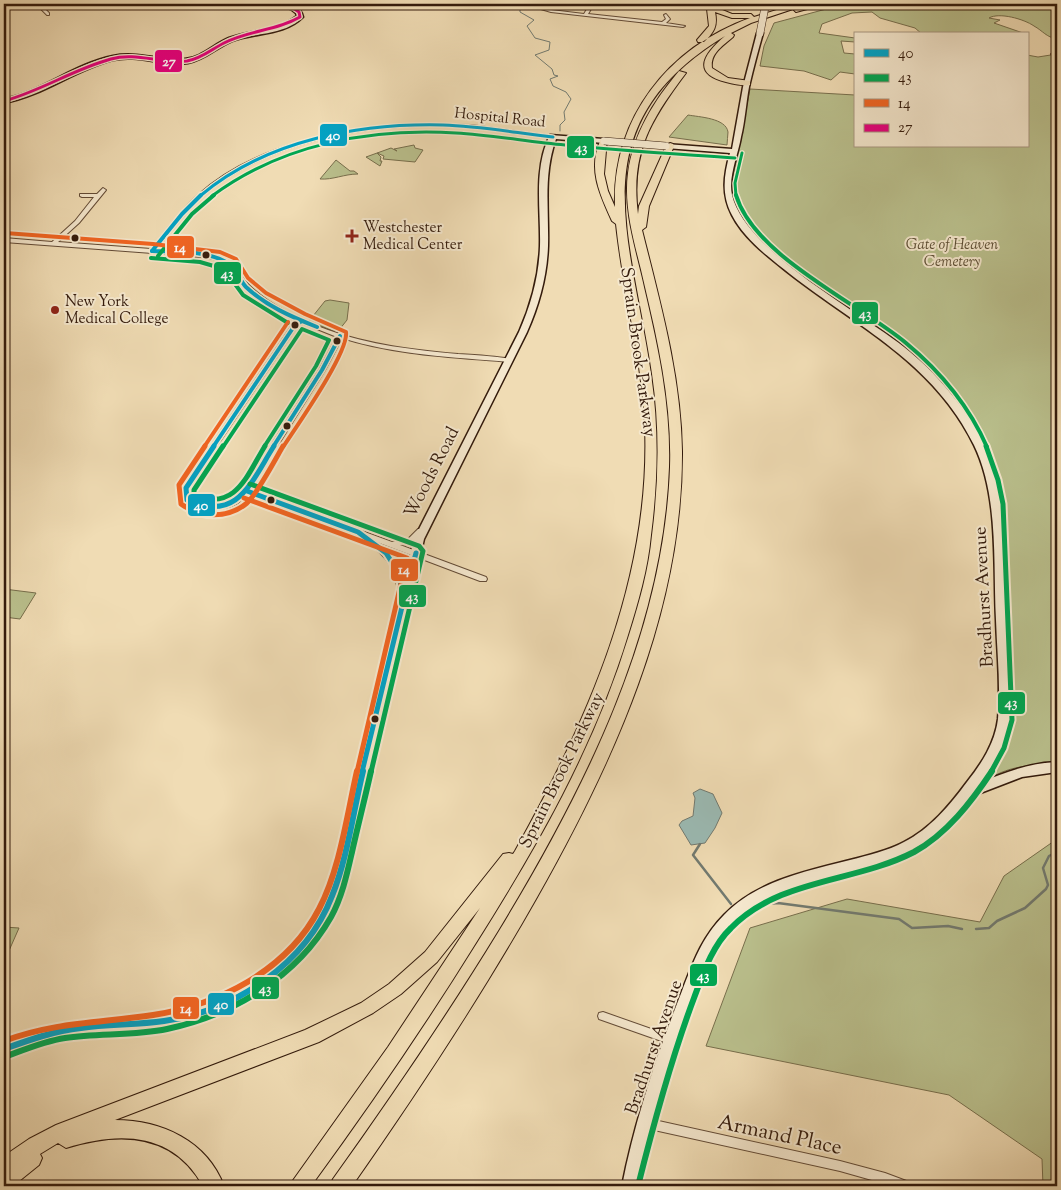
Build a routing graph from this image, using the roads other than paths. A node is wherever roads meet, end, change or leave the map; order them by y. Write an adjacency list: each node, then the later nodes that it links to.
1 (43, 4): 11 (street)
2 (273, 4): 19 (main road)
3 (526, 4): 12 (street)
4 (592, 4): 12 (street)
5 (717, 4): 17 (highway)
6 (721, 4): 10 (highway)
7 (803, 4): 10 (highway, Sprain Brook Parkway)
8 (822, 4): 16 (highway, Sprain Brook Parkway)
9 (764, 5): 18 (main road, Bradhurst Avenue, bridge)
10 (774, 12): 17 (highway, Sprain Brook Parkway)
11 (48, 14)
12 (585, 15): 14 (street)
13 (666, 15): 14 (street)
14 (664, 23): 15 (street)
15 (683, 26)
16 (730, 36): 18 (highway); 29 (highway, Sprain Brook Parkway)
17 (683, 59): 27 (highway, Sprain Brook Parkway)
18 (747, 83): 23 (main road, Bradhurst Avenue)
19 (4, 101)
20 (553, 137): 21 (main road, Hospital Road); 31 (street, Hospital Road); 34 (main road, Woods Road)
21 (604, 141): 22 (main road, Hospital Road, bridge); 27 (highway)
22 (668, 146): 23 (main road, Hospital Road); 29 (highway)
23 (735, 151): 43 (main road, Bradhurst Avenue)
24 (103, 190): 26 (street)
25 (82, 195): 26 (street)
26 (98, 196): 30 (street)
27 (623, 232): 44 (highway, Sprain Brook Parkway)
28 (4, 240): 30 (street)
29 (640, 241): 48 (highway, Sprain Brook Parkway)
30 (52, 244): 31 (street)
31 (152, 251): 32 (street)
32 (302, 321): 33 (street); 35 (street)
33 (340, 336): 34 (street); 35 (street)
34 (509, 360): 36 (main road, Woods Road)
35 (247, 491): 37 (street)
36 (424, 528): 38 (street); 39 (main road, Woods Road)
37 (358, 532): 38 (street); 41 (street)
38 (388, 543): 39 (street)
39 (416, 553): 40 (street); 41 (main road, Woods Road)
40 (483, 579)
41 (402, 607): 47 (main road, Woods Road)
42 (1057, 767): 43 (main road)
43 (965, 794): 46 (main road, Bradhurst Avenue)
44 (541, 817): 50 (highway); 53 (highway, Sprain Brook Parkway)
45 (603, 1016): 46 (street)
46 (670, 1040): 49 (main road, Bradhurst Avenue)
47 (4, 1049)
48 (415, 1079): 54 (highway, Sprain Brook Parkway); 55 (highway)
49 (645, 1123): 56 (main road, Bradhurst Avenue); 57 (street, Armand Place)
50 (4, 1167)
51 (4, 1181): 52 (highway)
52 (214, 1186)
53 (299, 1186)
54 (340, 1186)
55 (350, 1186)
56 (630, 1186)
57 (905, 1186)

